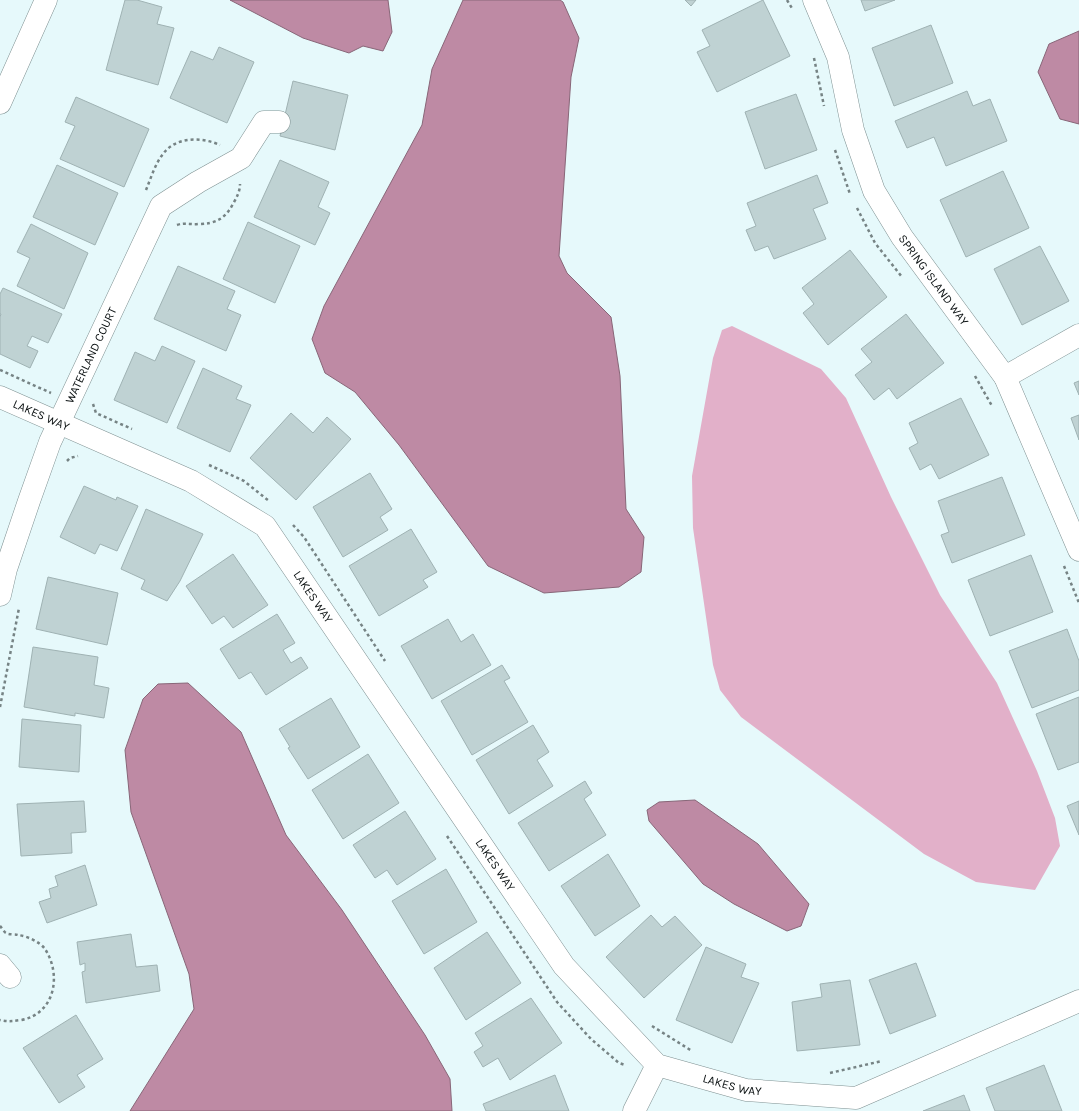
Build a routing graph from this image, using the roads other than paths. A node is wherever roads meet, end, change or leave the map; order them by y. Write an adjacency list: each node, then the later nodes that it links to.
1 (46, 0): 3 (street)
2 (814, 0): 6 (street, SPRING ISLAND WAY)
3 (0, 103)
4 (278, 122): 8 (street, WATERLAND COURT)
5 (1079, 335): 6 (street)
6 (1006, 377): 9 (street, SPRING ISLAND WAY)
7 (0, 397): 8 (street, LAKES WAY)
8 (58, 423): 10 (street, WATERLAND COURT); 12 (street, LAKES WAY)
9 (1079, 550)
10 (10, 599)
11 (1079, 1001): 13 (street, LAKES WAY)
12 (657, 1065): 13 (street, LAKES WAY); 14 (street)
13 (858, 1105)
14 (634, 1111)

